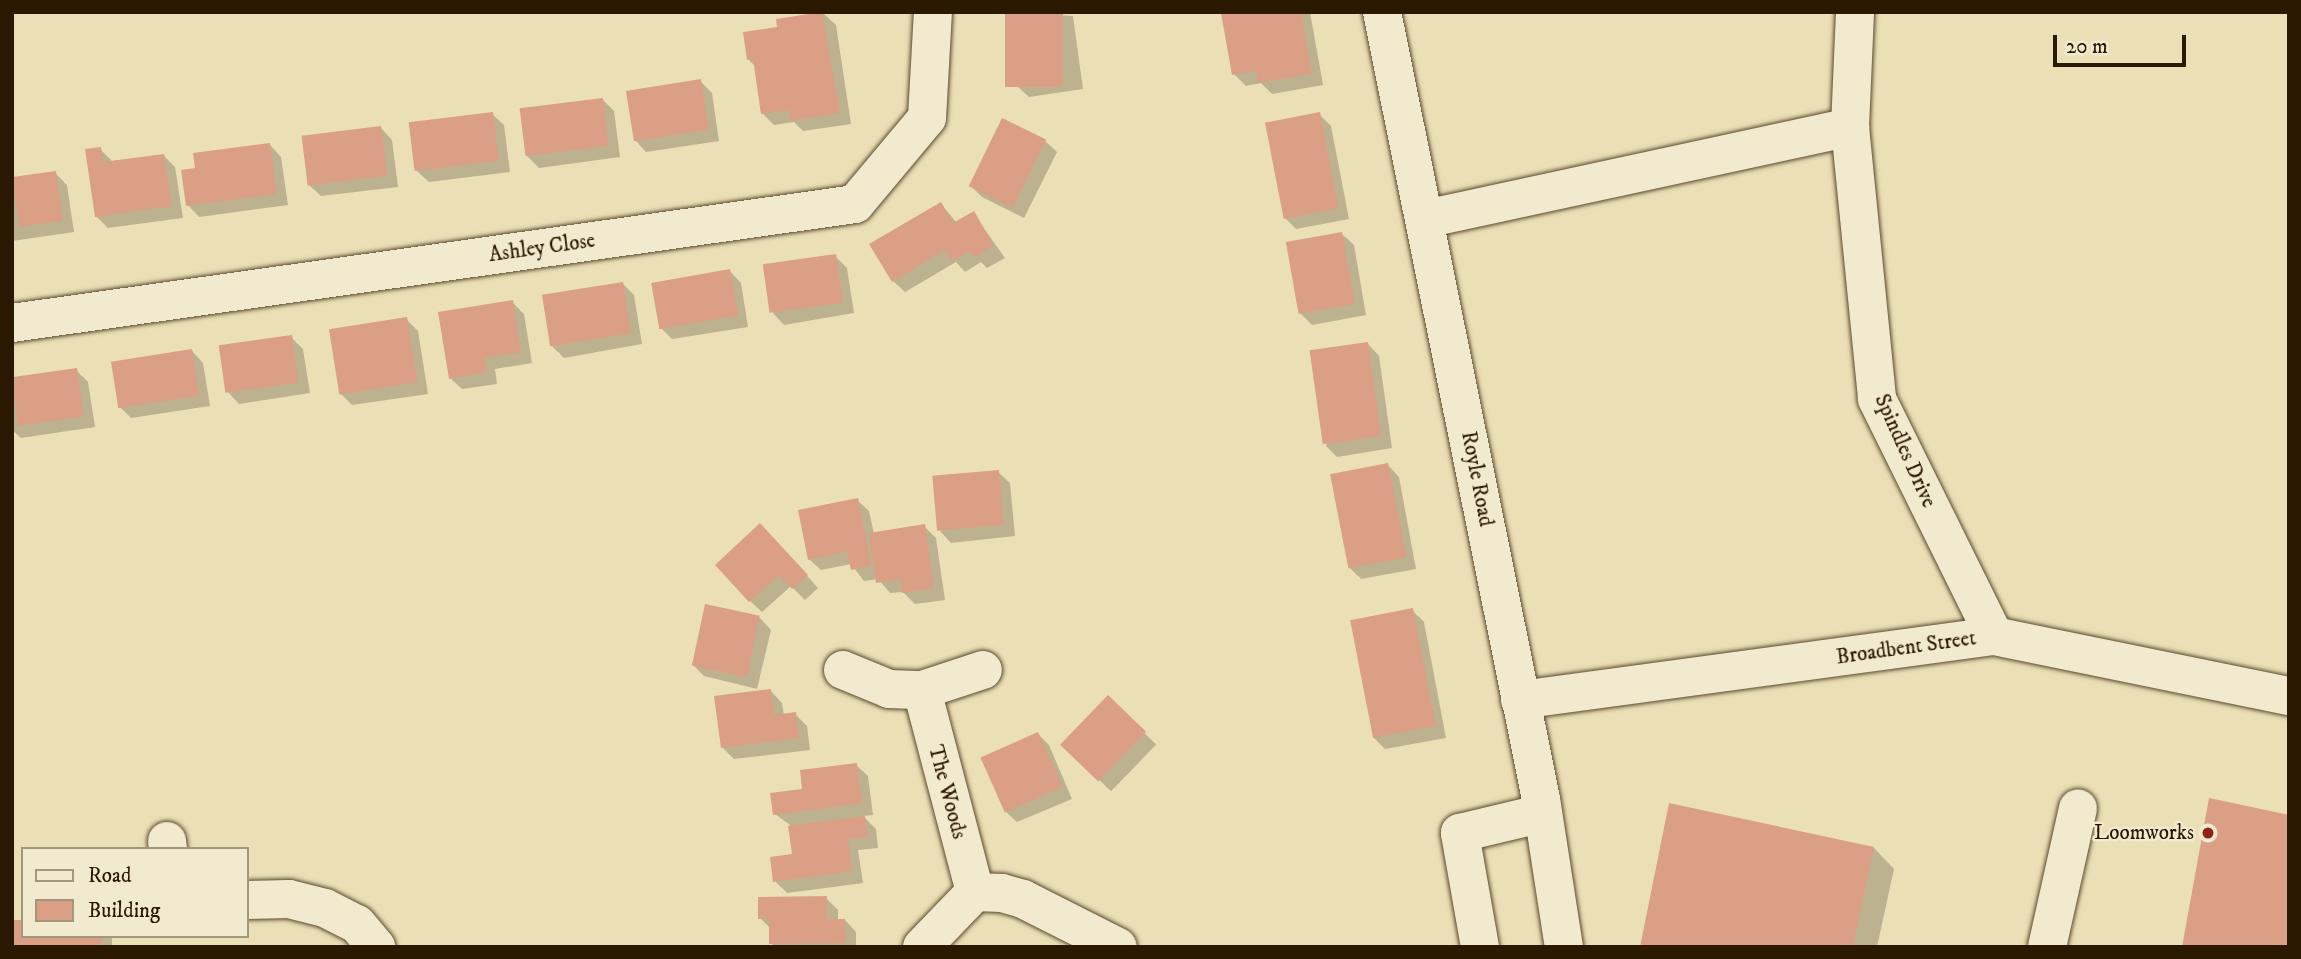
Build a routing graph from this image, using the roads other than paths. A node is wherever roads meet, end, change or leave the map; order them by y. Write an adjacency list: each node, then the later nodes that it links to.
1 (933, 12): 6 (street, Ashley Close)
2 (1382, 12): 5 (street, Royle Road)
3 (1855, 12): 4 (street, Spindles Drive)
4 (1850, 127): 5 (street); 7 (street, Spindles Drive)
5 (1425, 219): 12 (street, Royle Road)
6 (12, 323)
7 (1994, 636): 11 (street, Broadbent Street); 12 (street, Broadbent Street)
8 (843, 670): 10 (street)
9 (983, 670): 10 (street)
10 (922, 690): 15 (street, The Woods)
11 (2289, 696)
12 (1520, 700): 14 (street, Royle Road)
13 (2078, 808): 22 (street)
14 (1543, 813): 20 (street); 21 (street, Royle Road)
15 (975, 892): 18 (street); 19 (street)
16 (248, 900): 17 (street)
17 (376, 947)
18 (922, 947)
19 (1118, 947)
20 (1480, 947)
21 (1564, 947)
22 (2047, 947)

